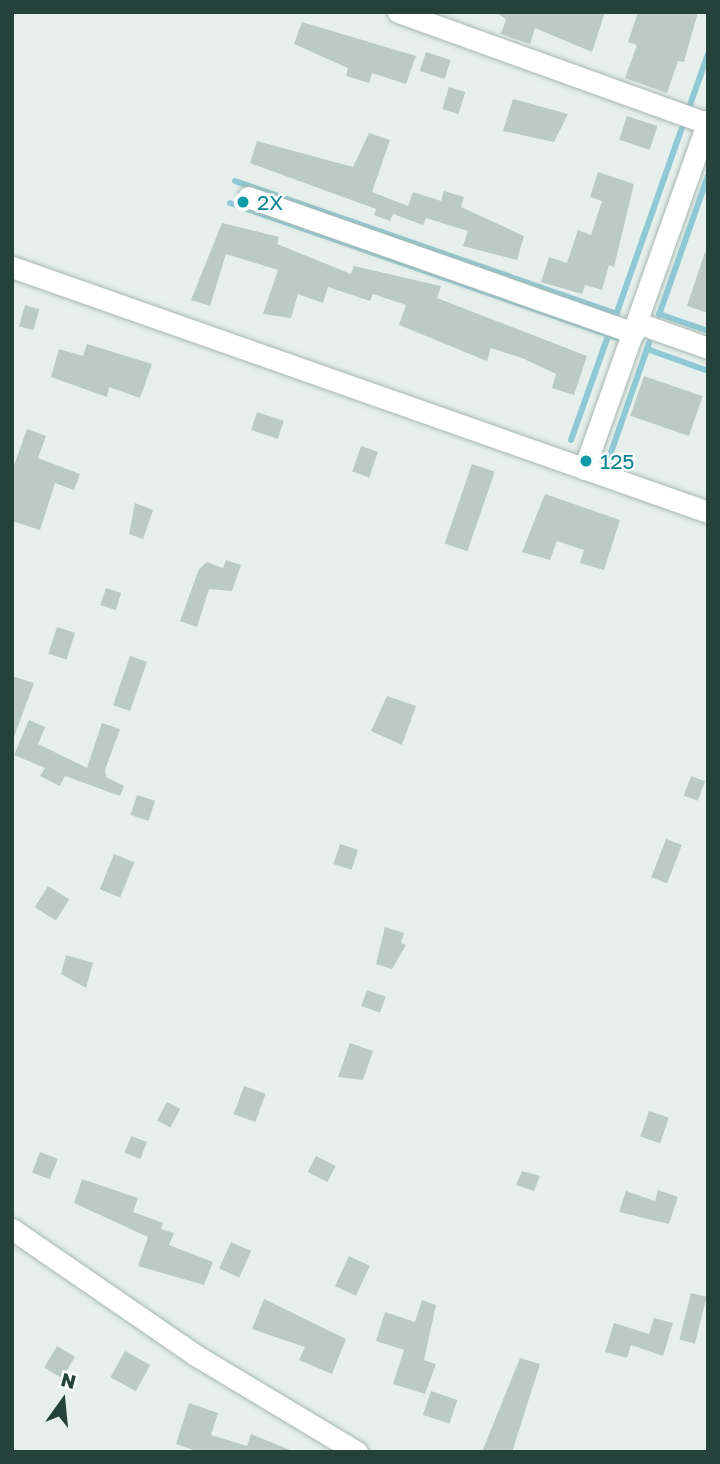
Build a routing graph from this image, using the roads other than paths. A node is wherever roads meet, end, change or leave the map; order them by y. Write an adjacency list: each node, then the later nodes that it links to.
1 (398, 12): 2 (street)
2 (707, 121): 5 (street)
3 (248, 197): 5 (street)
4 (12, 267): 7 (street)
5 (636, 328): 6 (street); 7 (street)
6 (708, 348)
7 (583, 469): 8 (street)
8 (708, 512)
9 (12, 1228): 10 (street)
10 (357, 1452)

